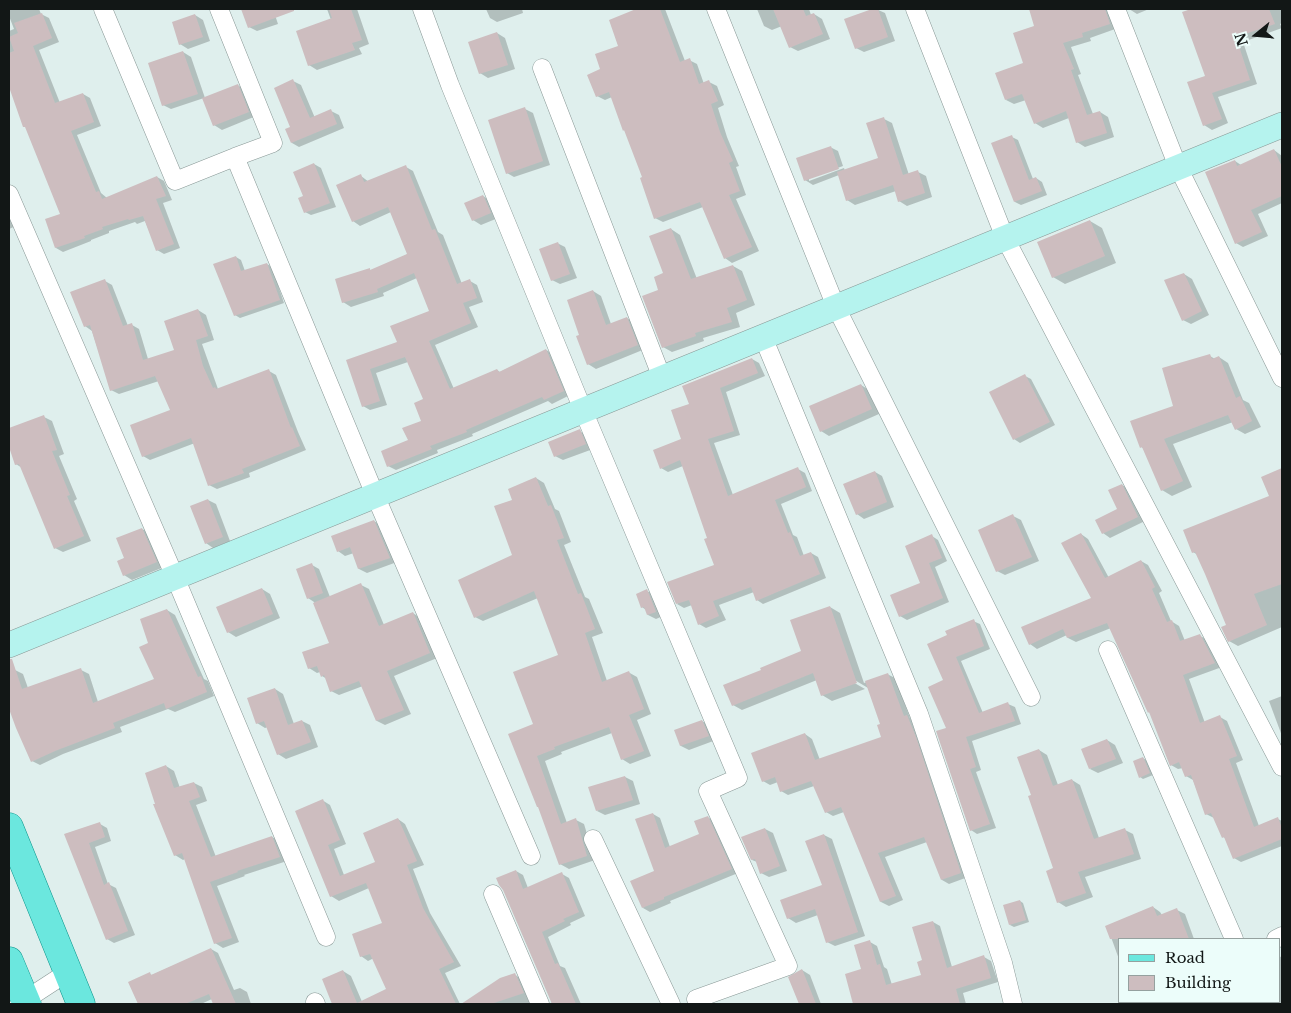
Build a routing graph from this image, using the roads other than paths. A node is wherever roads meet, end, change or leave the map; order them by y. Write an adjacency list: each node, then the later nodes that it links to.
1 (103, 9): 9 (street)
2 (218, 9): 9 (street)
3 (422, 9): 17 (street)
4 (716, 9): 13 (street)
5 (915, 9): 12 (street)
6 (1116, 9): 10 (street)
7 (542, 68): 15 (street)
8 (1282, 125): 10 (street)
9 (235, 158): 18 (street)
10 (1178, 167): 12 (street); 16 (street)
11 (9, 194): 19 (street)
12 (1005, 238): 13 (street); 23 (street)
13 (836, 307): 14 (street); 22 (street)
14 (763, 337): 15 (street); 38 (street)
15 (662, 378): 17 (street)
16 (1282, 378)
17 (583, 410): 18 (street); 33 (street)
18 (375, 495): 19 (street); 26 (street)
19 (175, 577): 20 (street); 28 (street)
20 (9, 645)
21 (1108, 650): 29 (street)
22 (1031, 697)
23 (1282, 768)
24 (9, 827): 31 (main road)
25 (593, 839): 37 (street)
26 (531, 856)
27 (493, 894): 36 (street)
28 (326, 937)
29 (1234, 938)
30 (9, 961): 32 (main road)
31 (68, 972): 32 (street); 35 (main road)
32 (24, 1003)
33 (692, 1003)
34 (1170, 1003): 39 (street)
35 (81, 1004)
36 (540, 1004)
37 (671, 1004)
38 (1012, 1004)
39 (1163, 1004)

